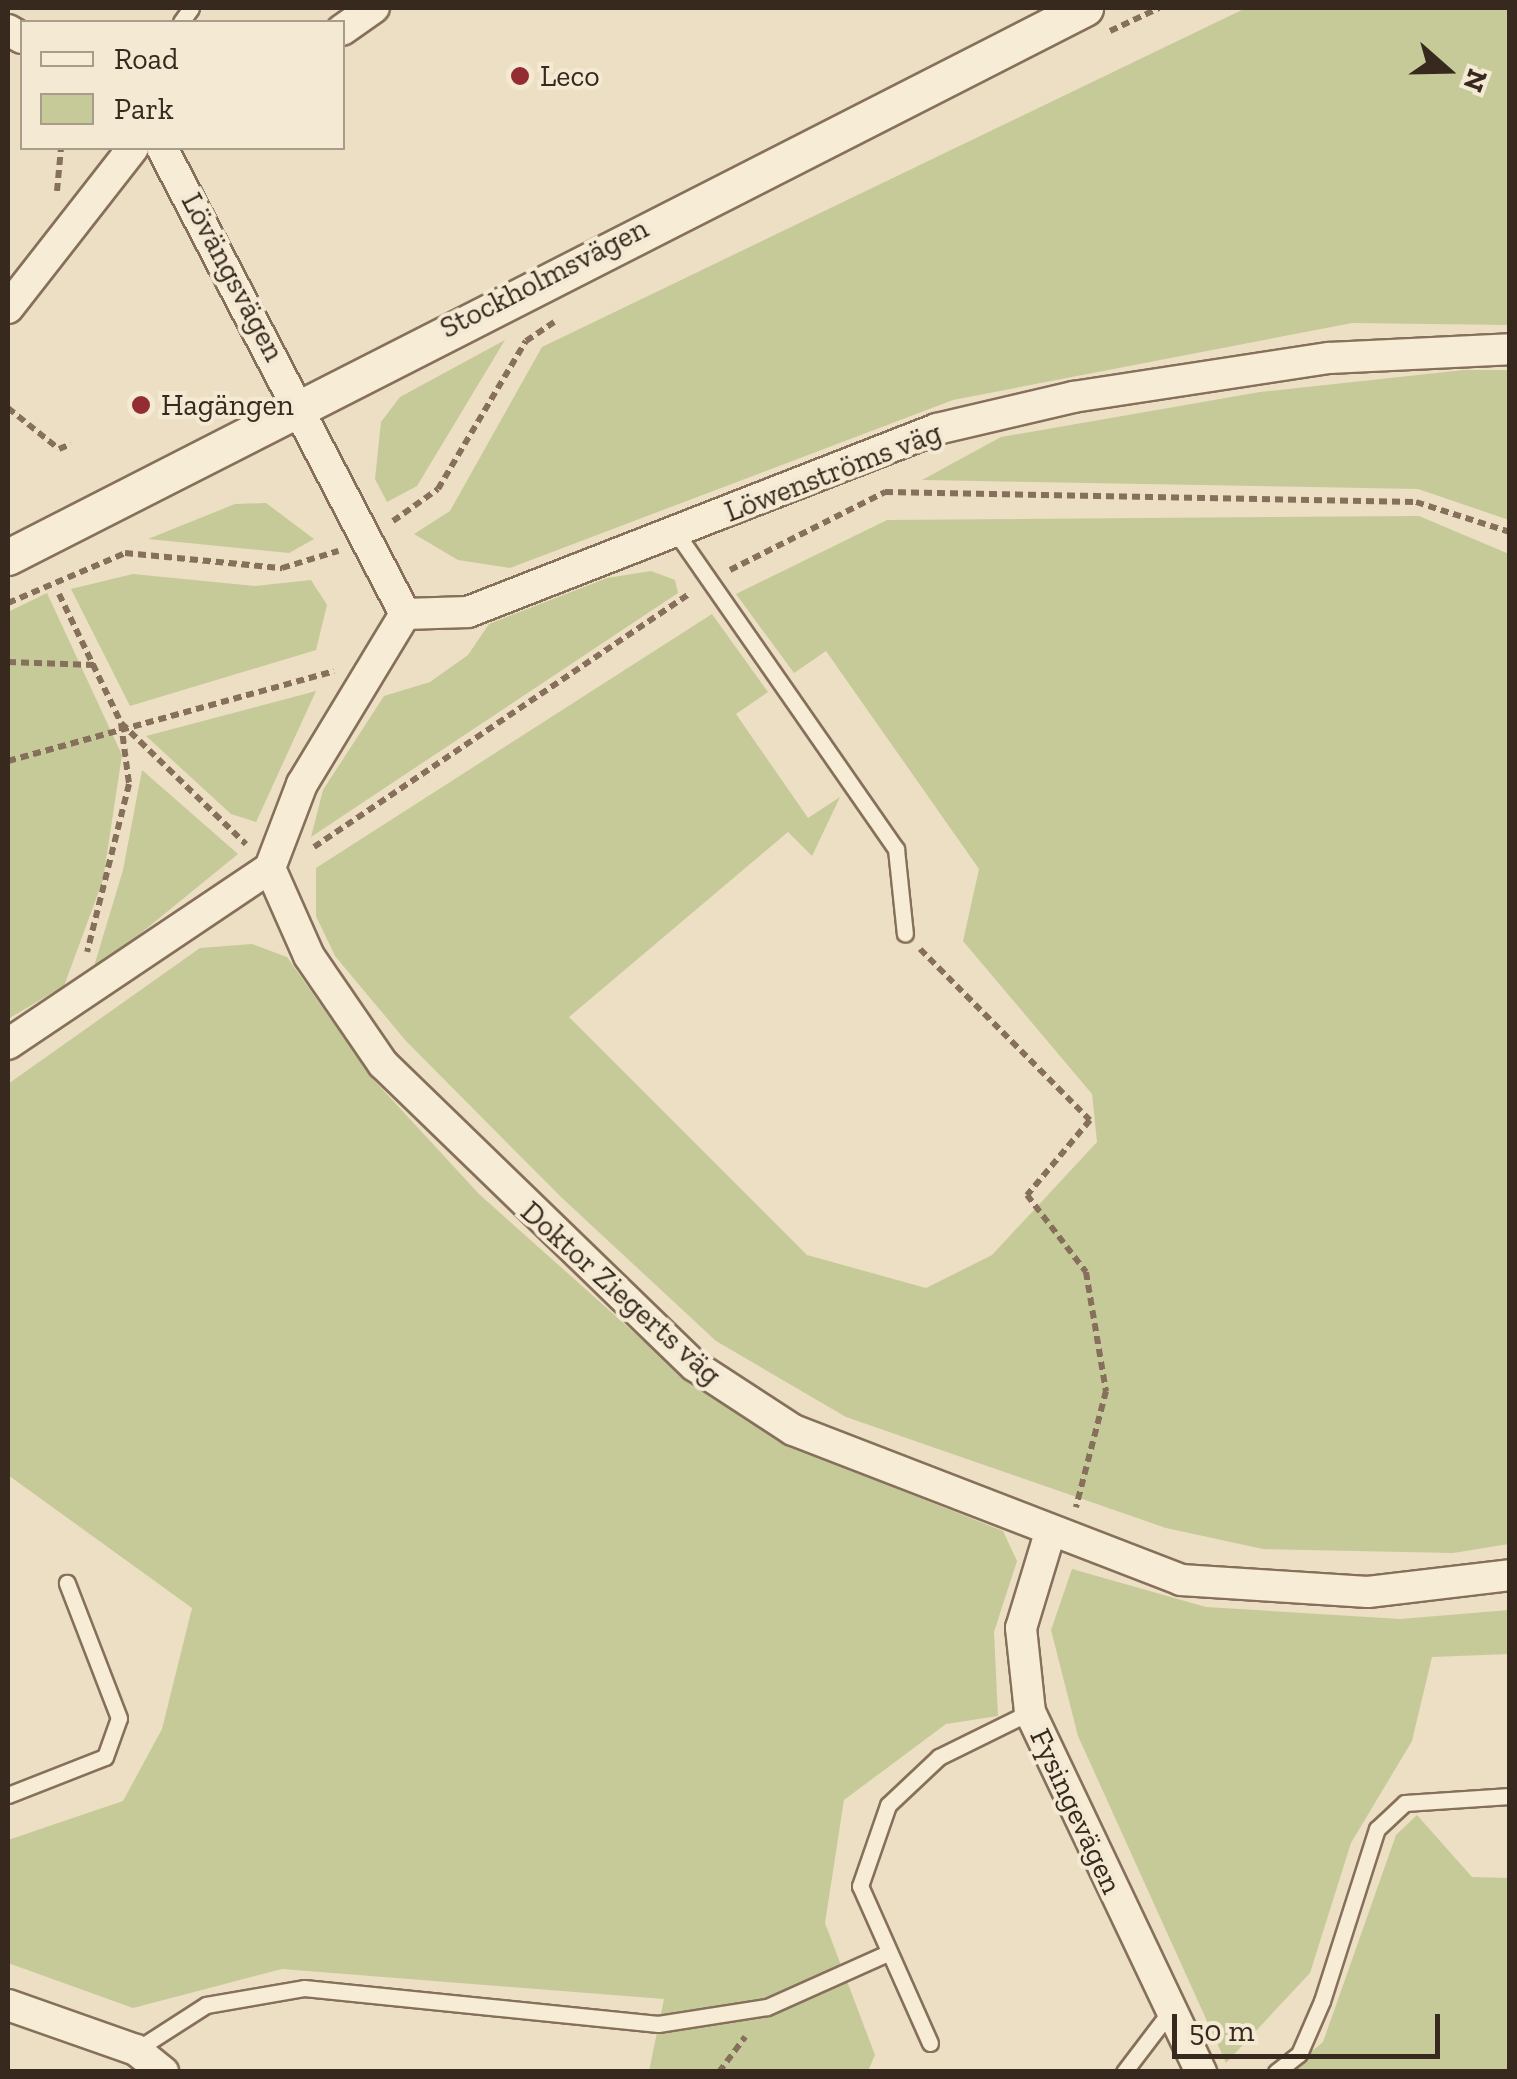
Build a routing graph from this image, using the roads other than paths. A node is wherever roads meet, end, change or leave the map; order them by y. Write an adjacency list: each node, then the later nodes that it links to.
1 (374, 8): 3 (street)
2 (1092, 22): 8 (street, Stockholmsvägen)
3 (345, 28)
4 (132, 150): 6 (street)
5 (169, 150): 8 (street, Lövängsvägen)
6 (8, 308)
7 (1510, 349): 9 (street, Löwenströms väg)
8 (300, 401): 10 (street, Stockholmsvägen); 11 (street)
9 (677, 534): 11 (street, Löwenströms väg); 13 (lane)
10 (8, 557)
11 (405, 614): 12 (street)
12 (270, 868): 14 (street); 15 (street, Doktor Ziegerts väg)
13 (904, 934)
14 (8, 1044)
15 (1058, 1540): 16 (street, Doktor Ziegerts väg); 18 (street, Fysingevägen)
16 (1510, 1576)
17 (67, 1583): 19 (lane)
18 (1030, 1712): 21 (lane); 23 (street, Fysingevägen)
19 (8, 1795)
20 (1510, 1796): 29 (lane)
21 (888, 1953): 24 (lane); 25 (lane)
22 (8, 2005): 25 (street)
23 (1169, 2013): 27 (lane); 28 (street, Fysingevägen)
24 (930, 2043)
25 (136, 2050): 26 (street)
26 (163, 2072)
27 (1124, 2072)
28 (1202, 2072)
29 (1276, 2072)

